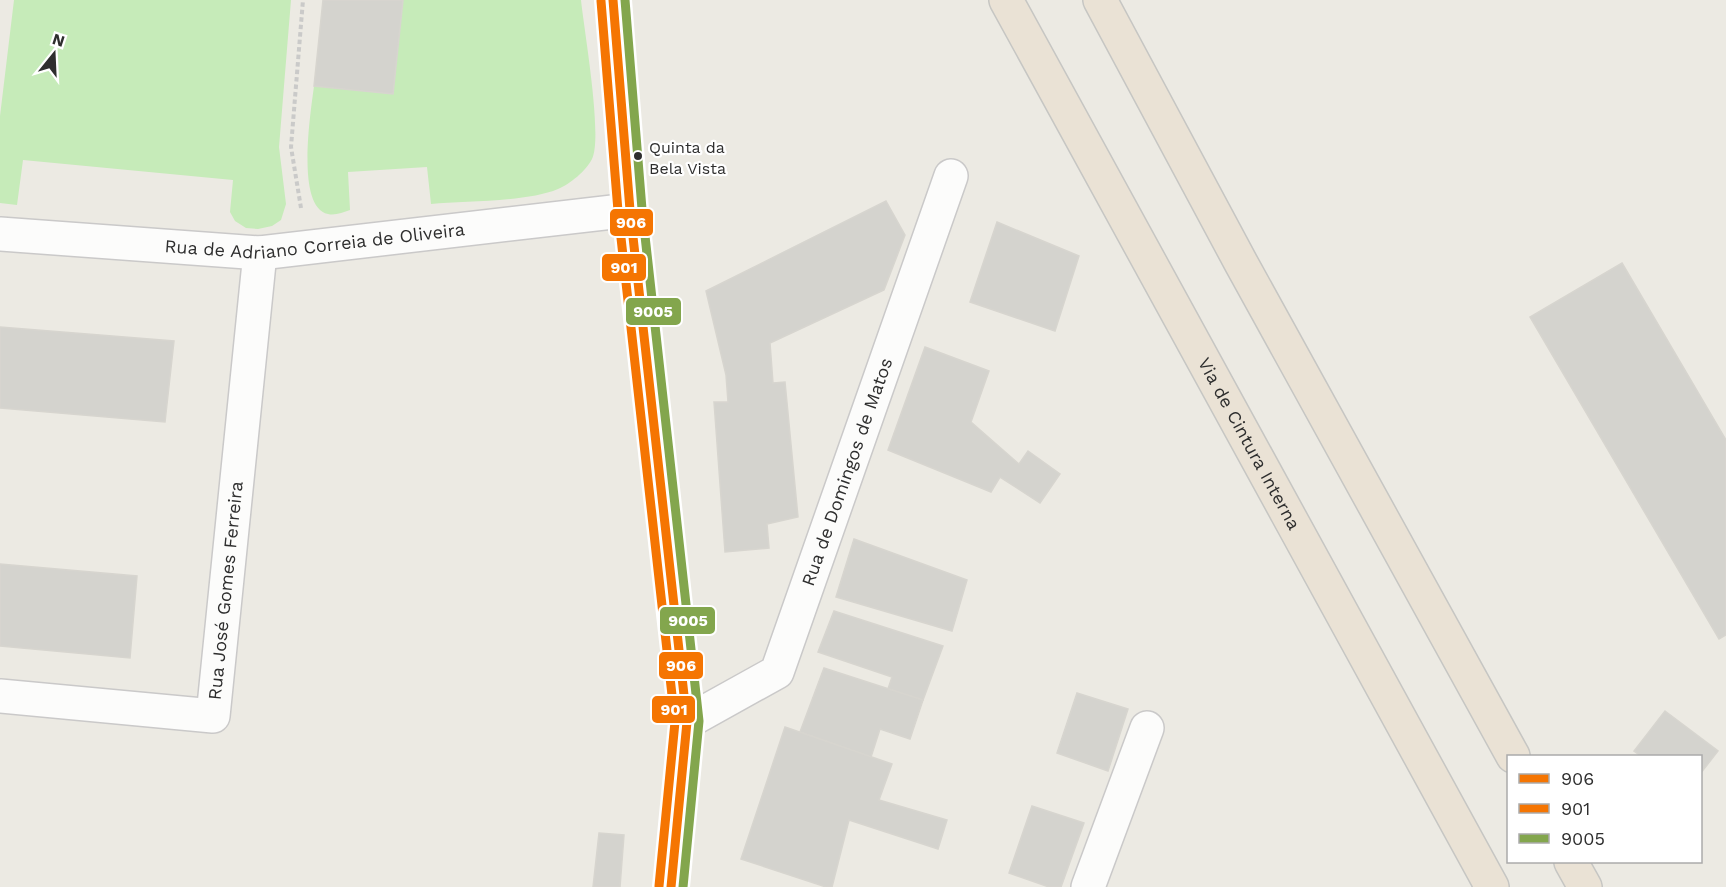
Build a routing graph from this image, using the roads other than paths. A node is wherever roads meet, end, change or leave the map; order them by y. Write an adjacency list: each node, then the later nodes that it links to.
1 (613, 0): 5 (street)
2 (1006, 0): 15 (highway, Via de Cintura Interna)
3 (1100, 0): 11 (highway)
4 (951, 176): 9 (street, Rua de Domingos de Matos)
5 (630, 210): 7 (street, Rua de Adriano Correia de Oliveira); 9 (street)
6 (0, 234): 7 (street, Rua de Adriano Correia de Oliveira)
7 (260, 253): 8 (street, Rua José Gomes Ferreira)
8 (0, 696)
9 (687, 722): 13 (street)
10 (1147, 728): 14 (street)
11 (1513, 755)
12 (1572, 863): 16 (highway)
13 (671, 887)
14 (1088, 887)
15 (1492, 887)
16 (1585, 887)

